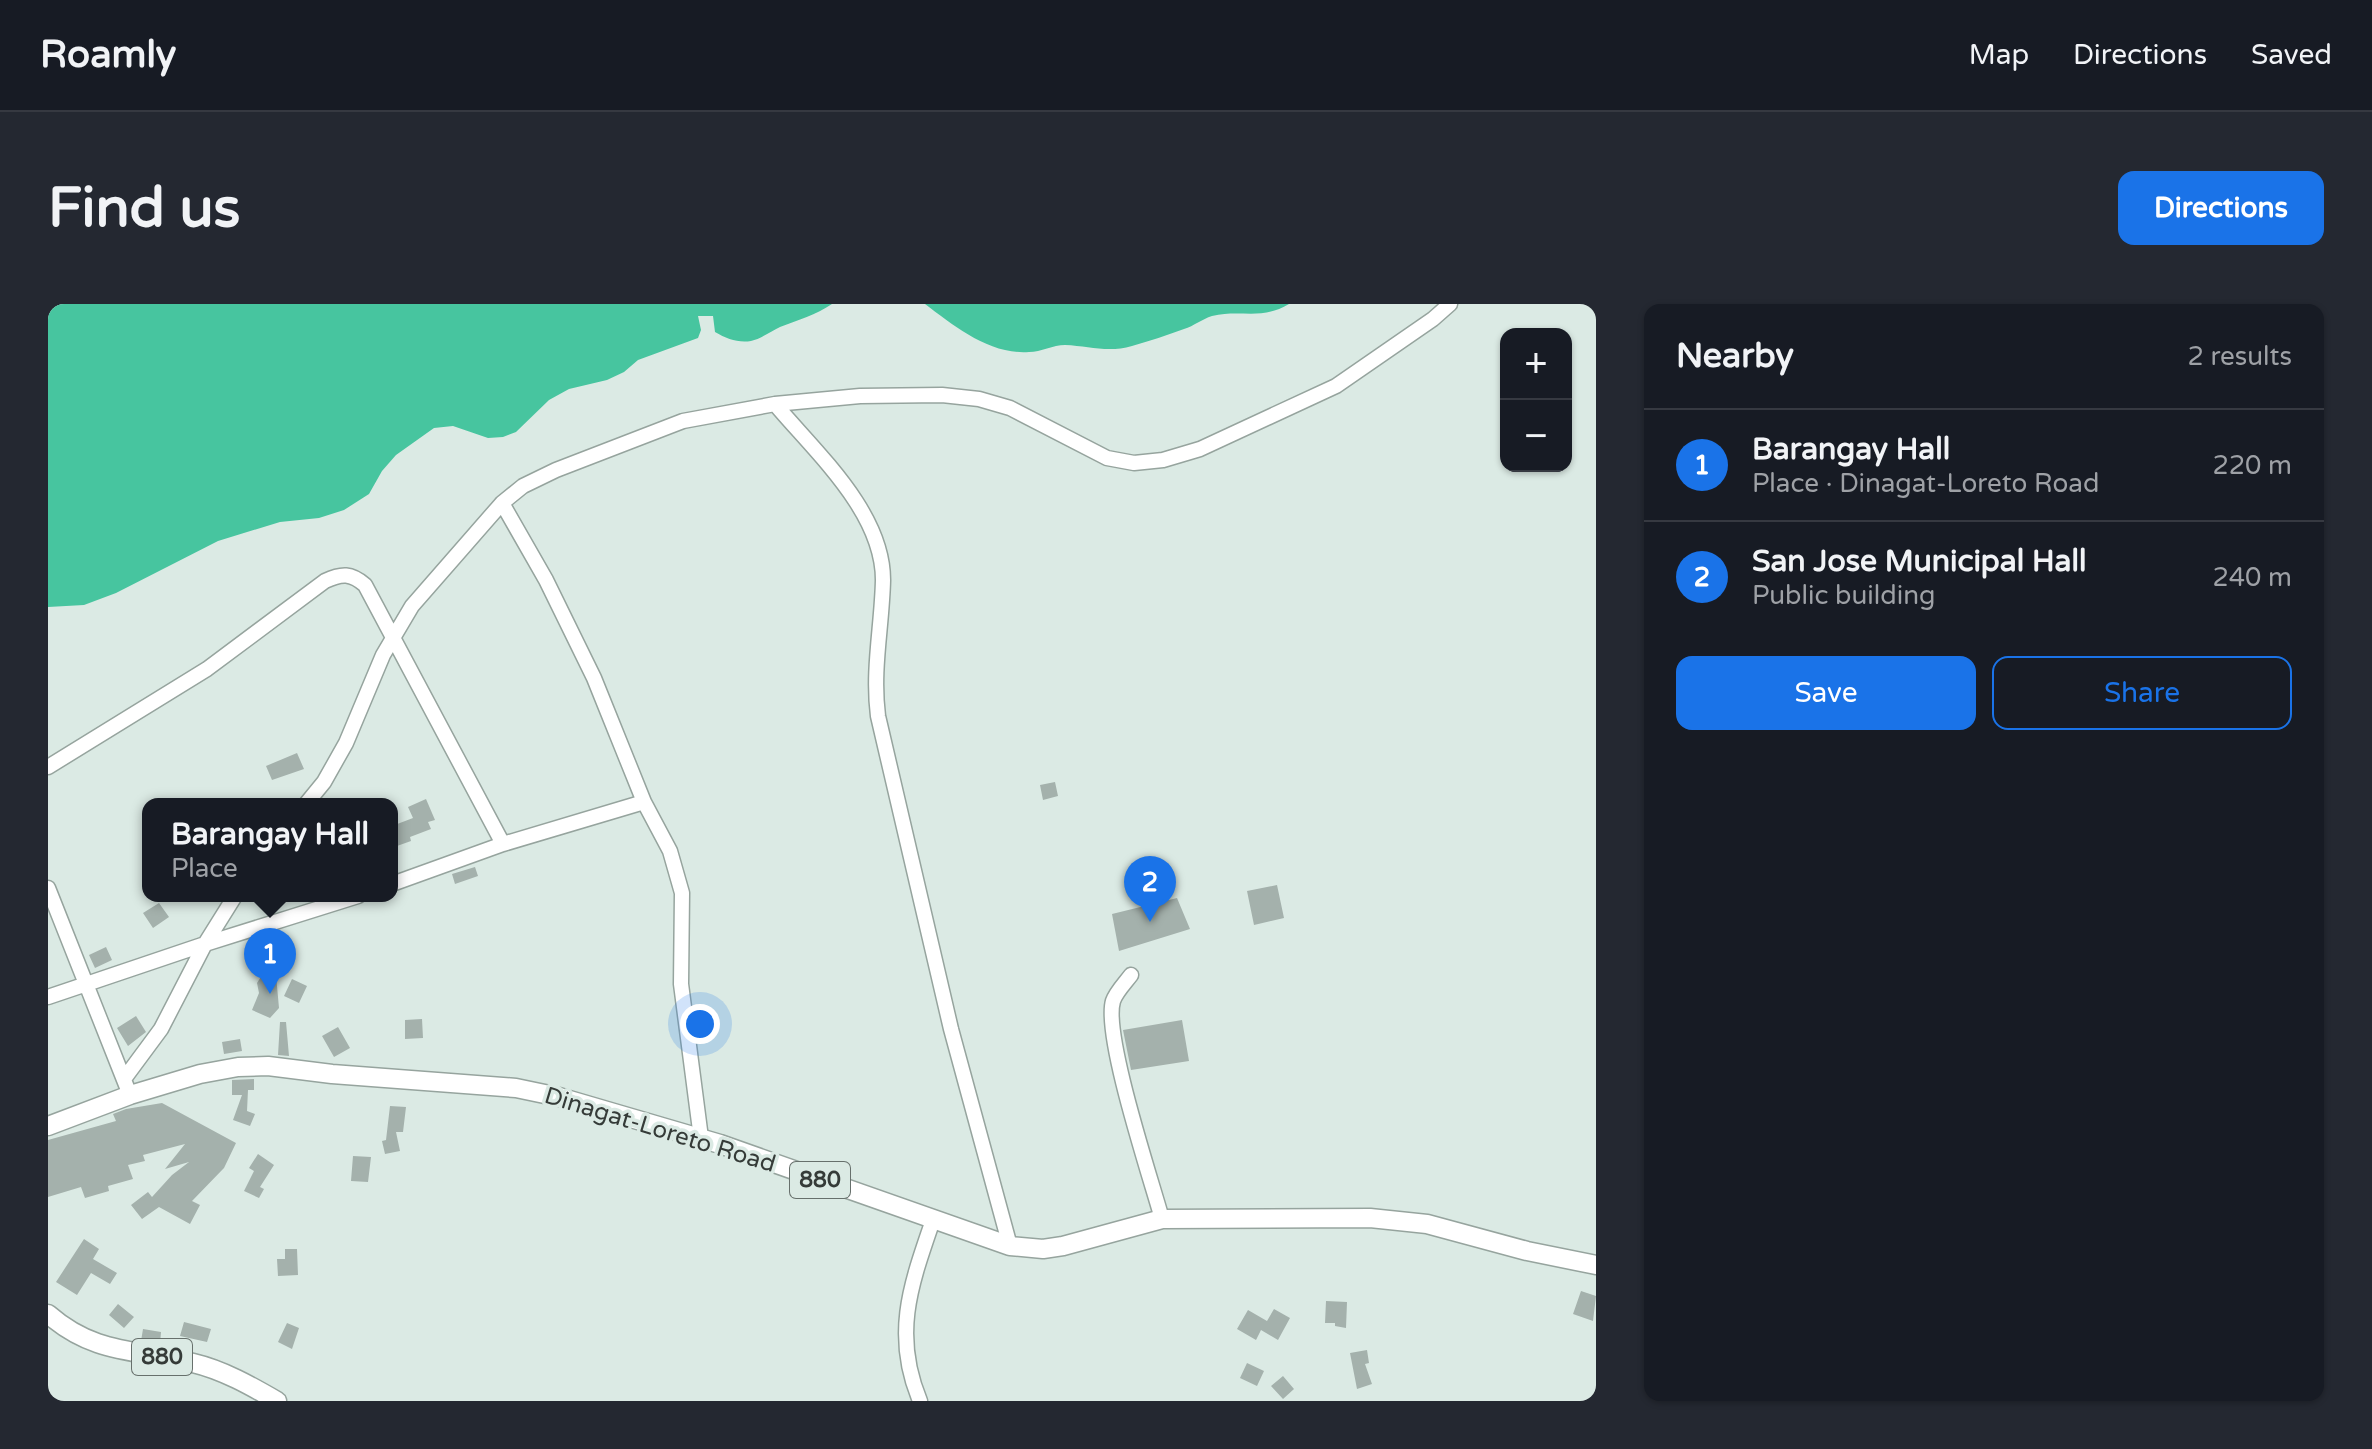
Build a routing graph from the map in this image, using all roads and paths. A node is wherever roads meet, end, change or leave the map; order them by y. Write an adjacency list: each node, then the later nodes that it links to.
1 (1450, 304): 2 (street)
2 (775, 404): 3 (street); 22 (street)
3 (502, 503): 4 (street); 7 (street)
4 (393, 636): 5 (street); 6 (street); 8 (street)
5 (48, 767)
6 (311, 798)
7 (644, 802): 8 (street); 19 (street)
8 (503, 844): 9 (street)
9 (398, 882)
10 (48, 888): 15 (street)
11 (231, 902): 13 (street)
12 (339, 902): 13 (street)
13 (205, 944): 15 (street); 17 (street)
14 (1131, 975): 20 (street)
15 (88, 984): 16 (street); 17 (street)
16 (48, 997)
17 (127, 1087): 18 (main road, Dinagat-Loreto Road / 880); 19 (main road, Dinagat-Loreto Road / 880)
18 (48, 1126)
19 (701, 1138): 21 (main road, Dinagat-Loreto Road / 880)
20 (1162, 1219): 22 (main road, Dinagat-Loreto Road / 880); 23 (main road, Dinagat-Loreto Road / 880)
21 (933, 1220): 22 (main road, Dinagat-Loreto Road / 880); 26 (street)
22 (1010, 1246)
23 (1596, 1265)
24 (48, 1314): 25 (main road, 880)
25 (277, 1401)
26 (920, 1401)

